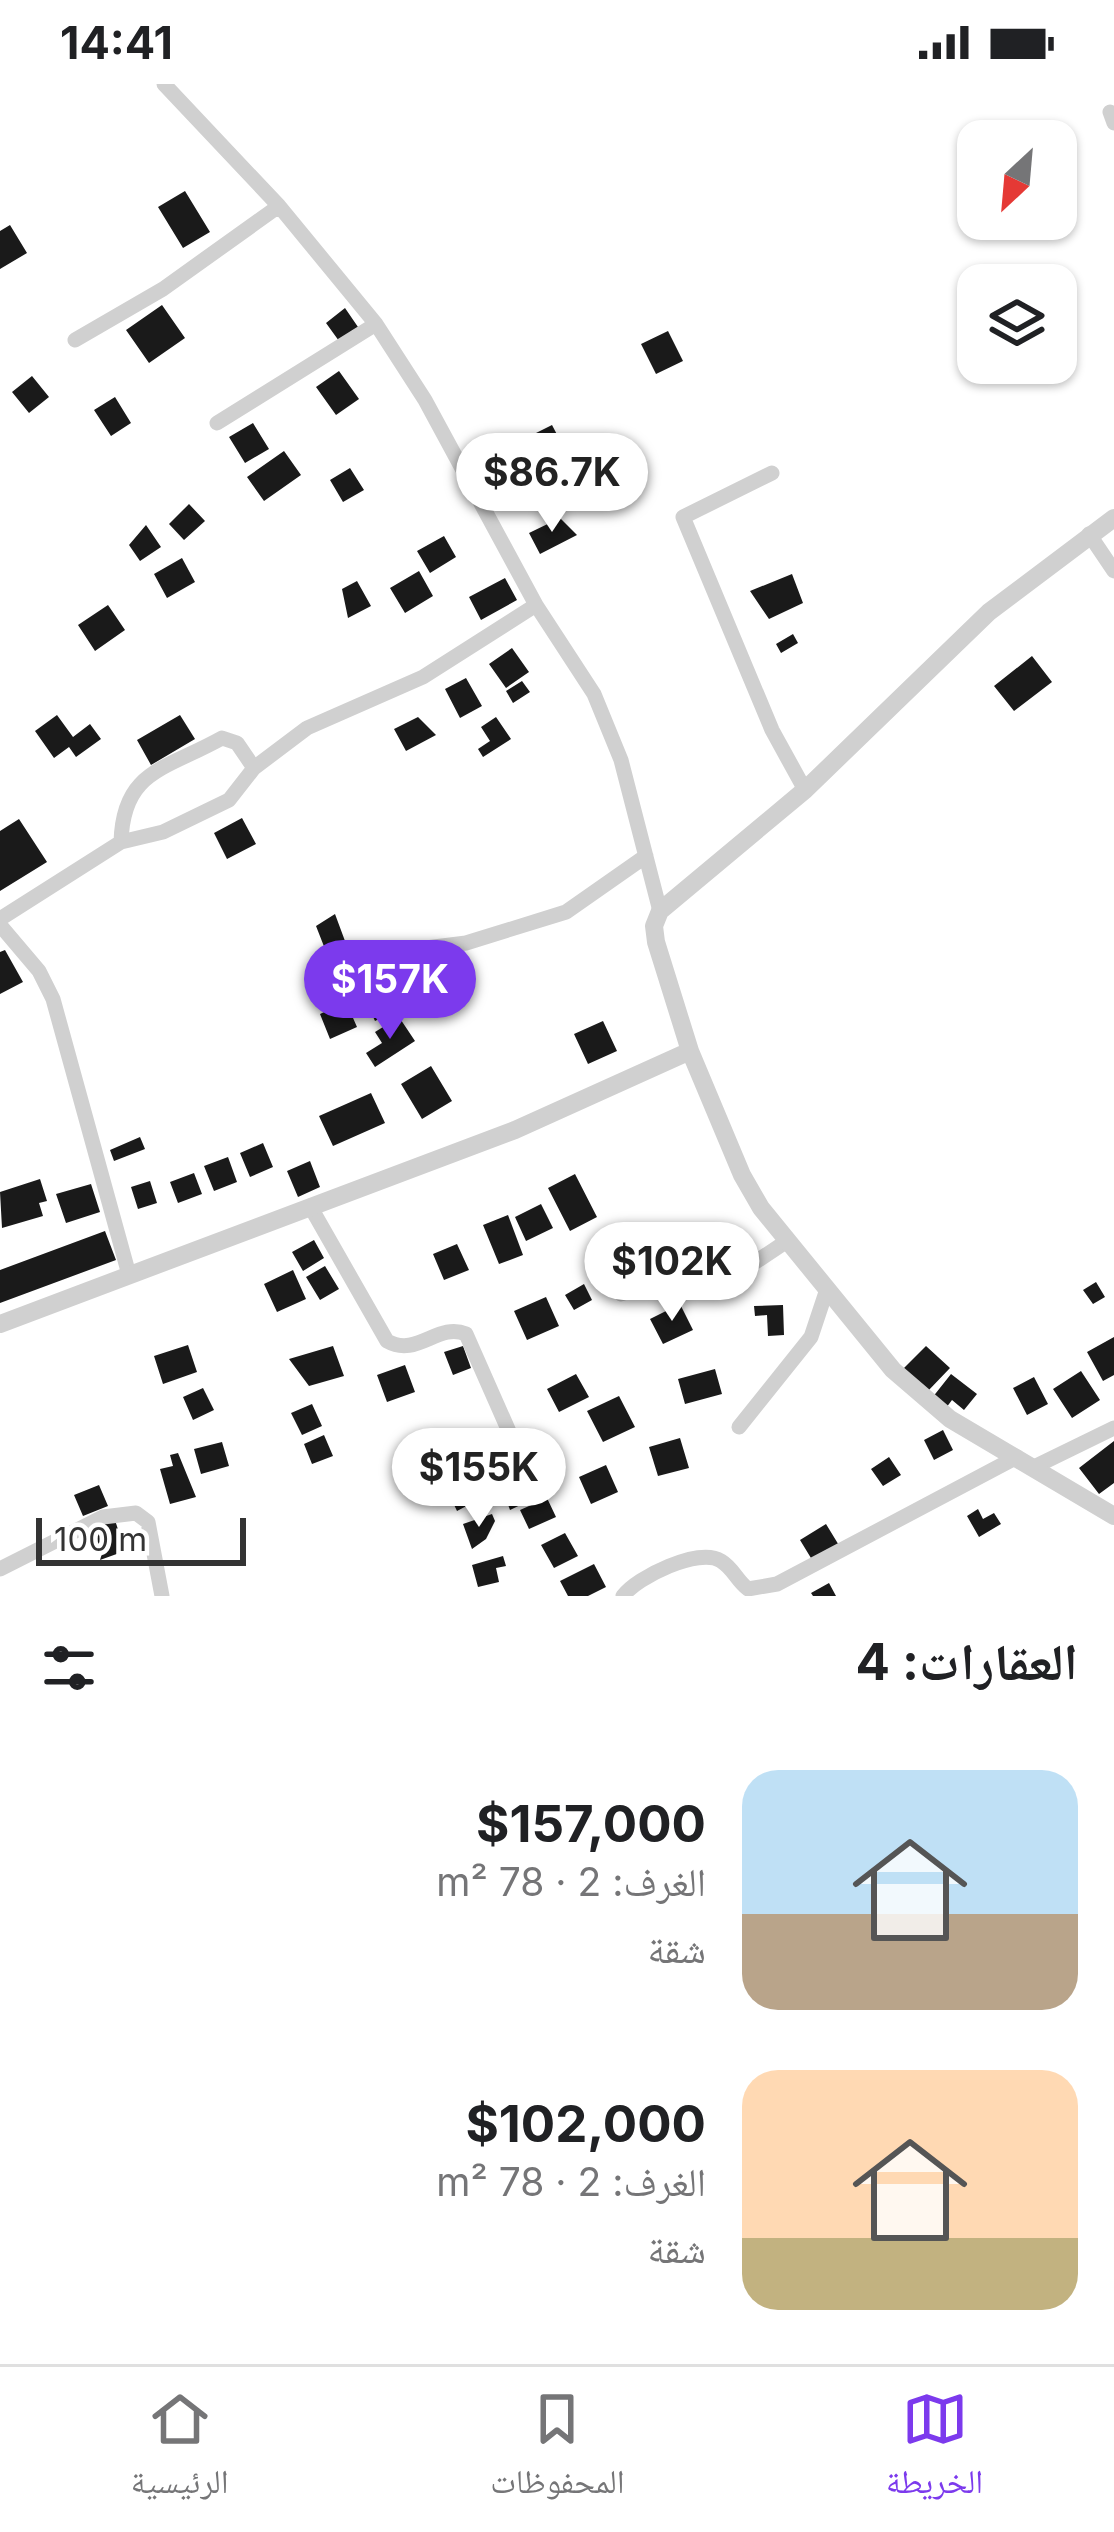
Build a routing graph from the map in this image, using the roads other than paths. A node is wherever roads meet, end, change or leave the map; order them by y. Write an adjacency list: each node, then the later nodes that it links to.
1 (164, 84): 2 (street)
2 (278, 206): 3 (street); 4 (street)
3 (376, 324): 5 (street); 10 (street)
4 (75, 340)
5 (217, 423)
6 (772, 473): 12 (street)
7 (1114, 518): 8 (street)
8 (1089, 535): 9 (street); 12 (street)
9 (1114, 571)
10 (536, 605): 11 (street); 14 (street)
11 (254, 768): 13 (street); 13 (street)
12 (805, 790): 15 (street)
13 (121, 842): 16 (street)
14 (646, 856): 15 (street); 17 (street)
15 (660, 911): 18 (street)
16 (0, 922): 21 (street)
17 (378, 954)
18 (690, 1051): 19 (street); 20 (street)
19 (310, 1207): 21 (street); 27 (street)
20 (787, 1241): 22 (street); 23 (street)
21 (128, 1271): 24 (street)
22 (827, 1288): 25 (street); 28 (street)
23 (621, 1294)
24 (0, 1324)
25 (739, 1427)
26 (1114, 1428): 28 (street)
27 (502, 1456)
28 (1026, 1462): 29 (street); 32 (street)
29 (1114, 1516)
30 (0, 1569): 31 (street)
31 (162, 1596)
32 (623, 1596)

